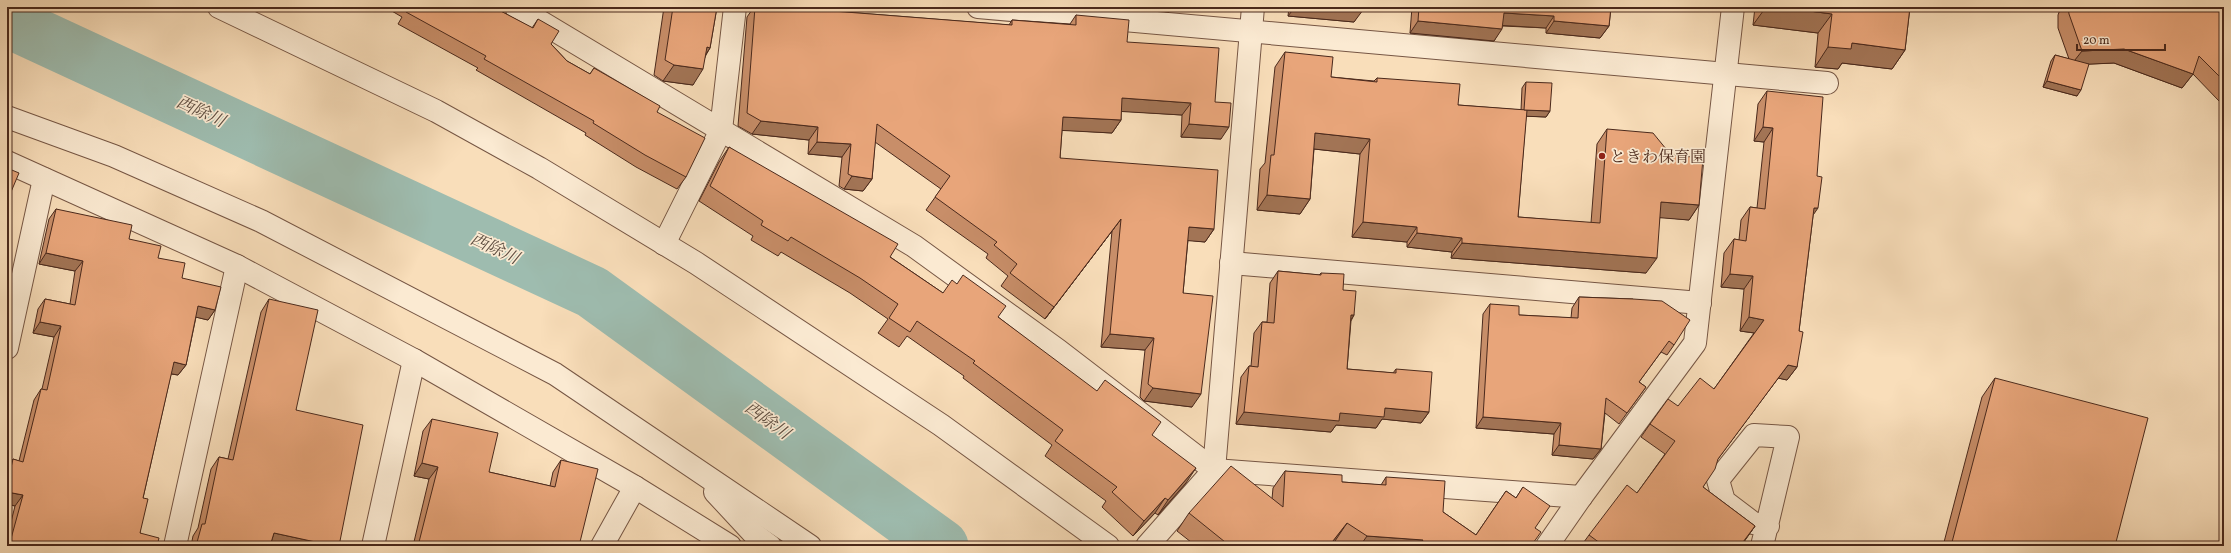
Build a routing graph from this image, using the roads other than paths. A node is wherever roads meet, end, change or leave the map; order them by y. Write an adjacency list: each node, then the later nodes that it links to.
1 (219, 7): 14 (street)
2 (516, 7): 11 (street)
3 (735, 7): 11 (street)
4 (978, 7): 7 (street)
5 (1253, 7): 7 (street)
6 (1733, 7): 8 (street)
7 (1251, 32): 8 (street); 15 (street)
8 (1726, 74): 9 (street); 17 (street)
9 (1826, 83)
10 (7, 117): 20 (street)
11 (721, 130): 14 (street); 21 (street)
12 (7, 162): 13 (street)
13 (44, 179): 16 (street); 18 (street)
14 (664, 244): 30 (street)
15 (1231, 263): 17 (street); 21 (street)
16 (237, 266): 19 (street); 24 (street)
17 (1700, 303): 23 (street)
18 (7, 348)
19 (414, 360): 22 (street); 25 (street)
20 (685, 461): 28 (street); 29 (street)
21 (1214, 470): 23 (street); 31 (street)
22 (635, 487): 26 (street); 27 (street)
23 (1581, 497): 32 (street)
24 (176, 546)
25 (373, 546)
26 (602, 546)
27 (730, 546)
28 (770, 546)
29 (810, 546)
30 (1108, 546)
31 (1147, 546)
32 (1547, 546)

